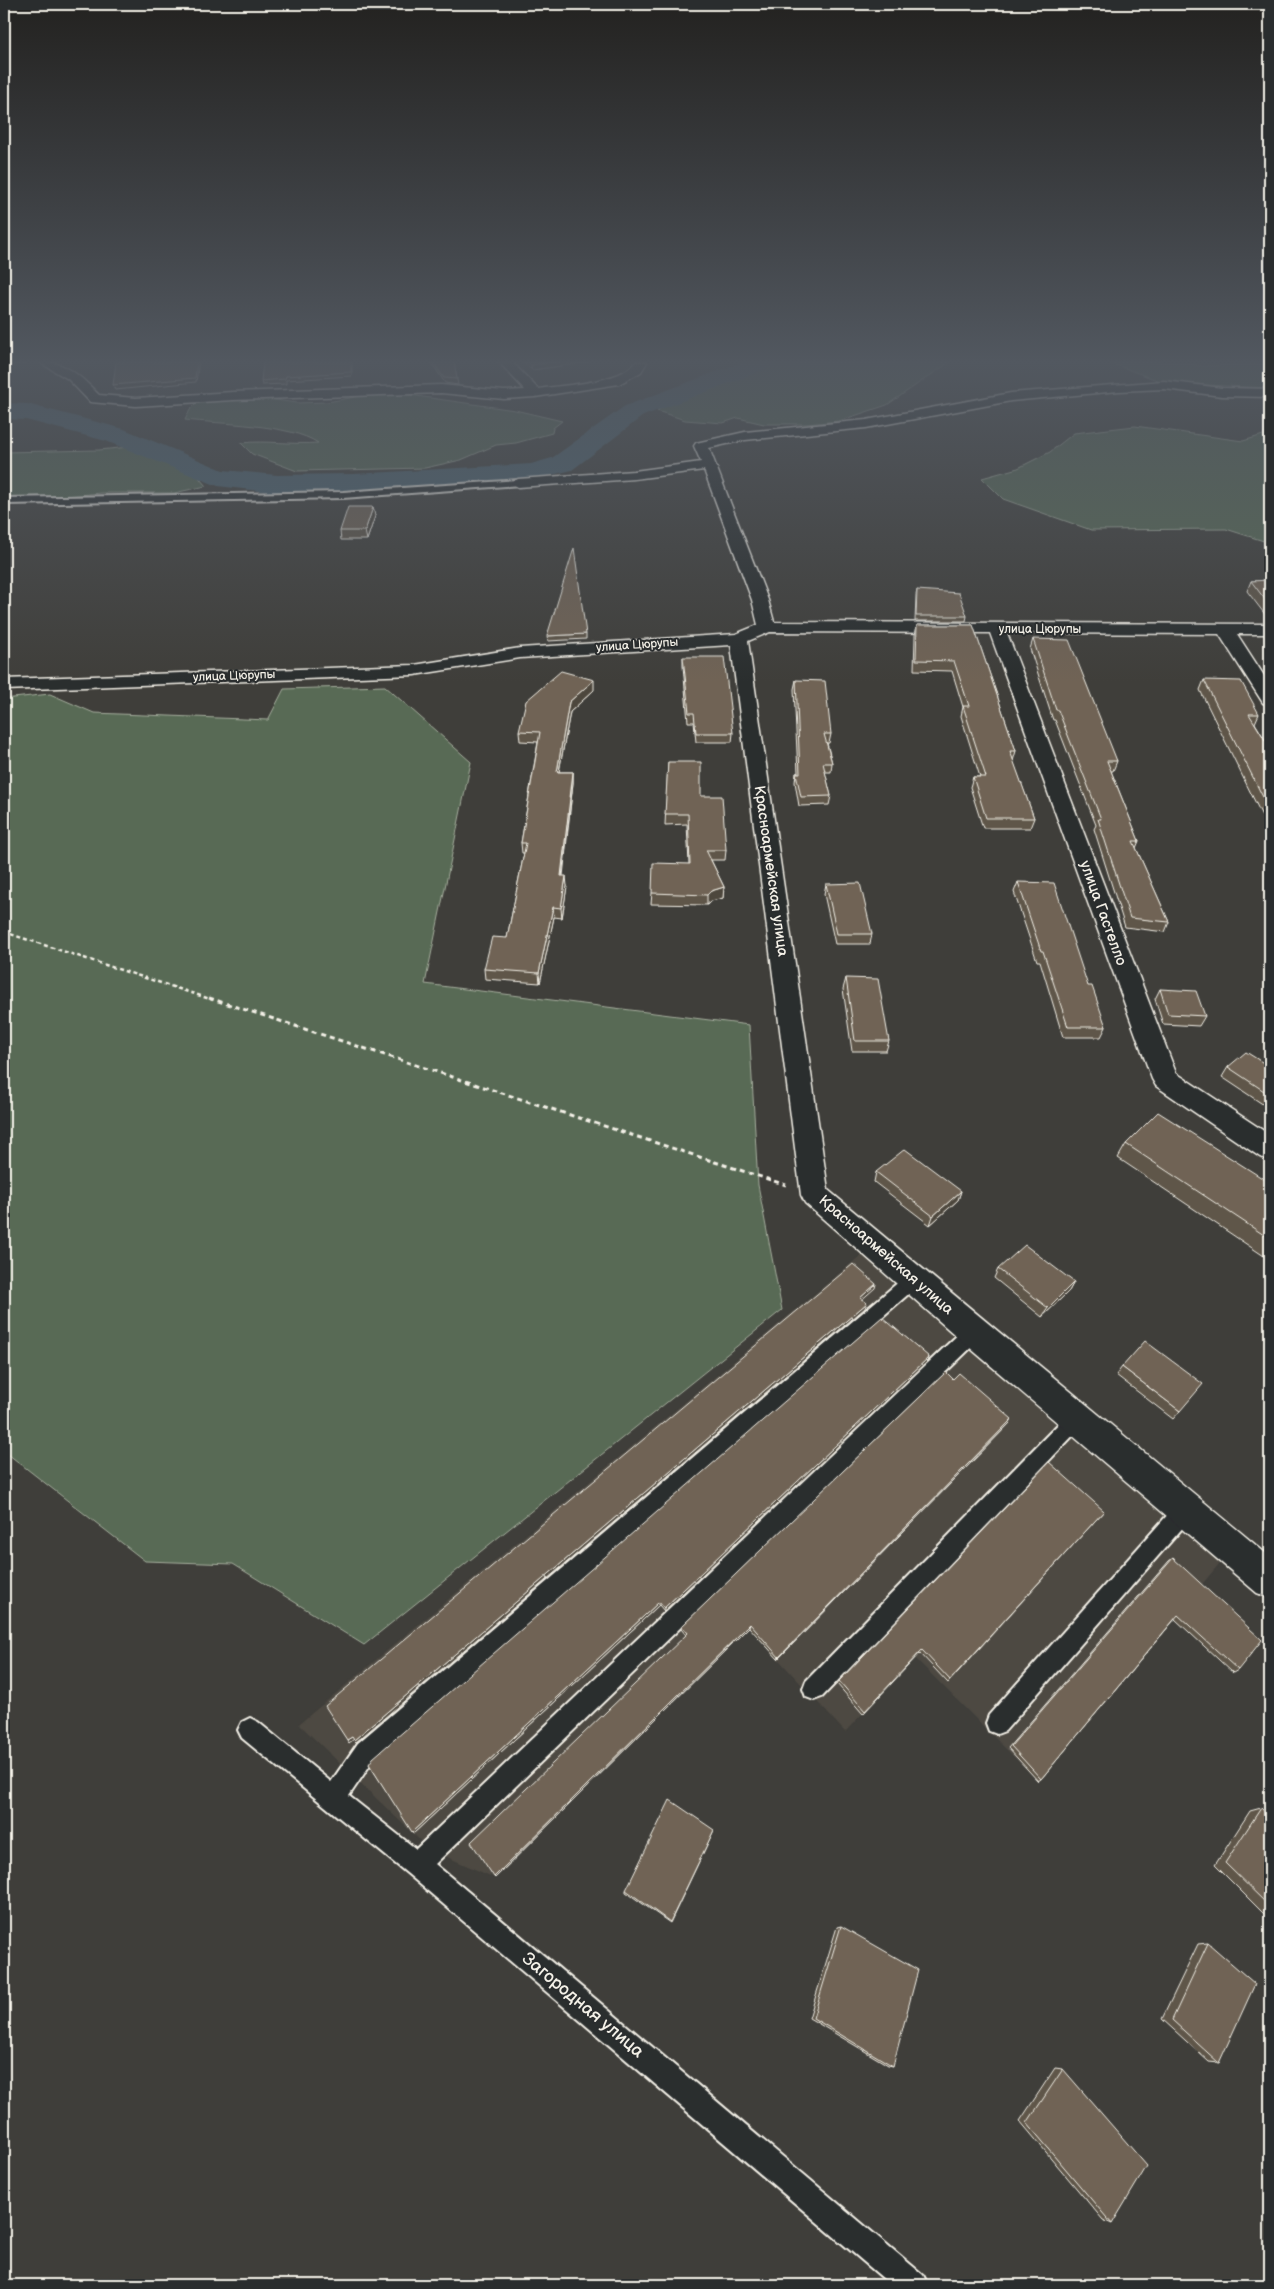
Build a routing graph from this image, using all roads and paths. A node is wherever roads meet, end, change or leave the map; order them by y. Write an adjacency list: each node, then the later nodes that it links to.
1 (680, 469): 3 (street)
2 (710, 469): 5 (street)
3 (518, 482): 4 (lane)
4 (4, 500)
5 (767, 627): 6 (street, улица Цюрупы); 9 (street, улица Цюрупы)
6 (997, 629): 7 (street, улица Цюрупы); 13 (street, улица Гастелло)
7 (1225, 629): 8 (street, улица Цюрупы); 11 (street)
8 (1270, 629)
9 (739, 639): 10 (street, улица Цюрупы); 14 (street, Красноармейская улица)
10 (4, 685)
11 (1270, 699)
12 (4, 932): 14 (path)
13 (1270, 1149)
14 (815, 1195): 15 (street, Красноармейская улица)
15 (914, 1279): 16 (street, Красноармейская улица); 23 (lane)
16 (974, 1332): 17 (street, Красноармейская улица); 24 (lane)
17 (1078, 1417): 18 (street, Красноармейская улица); 20 (lane)
18 (1186, 1509): 19 (street, Красноармейская улица); 21 (lane)
19 (1270, 1580)
20 (814, 1689)
21 (997, 1723)
22 (250, 1730): 23 (lane, Загородная улица)
23 (333, 1799): 24 (lane, Загородная улица)
24 (417, 1865): 25 (lane, Загородная улица)
25 (913, 2285)

